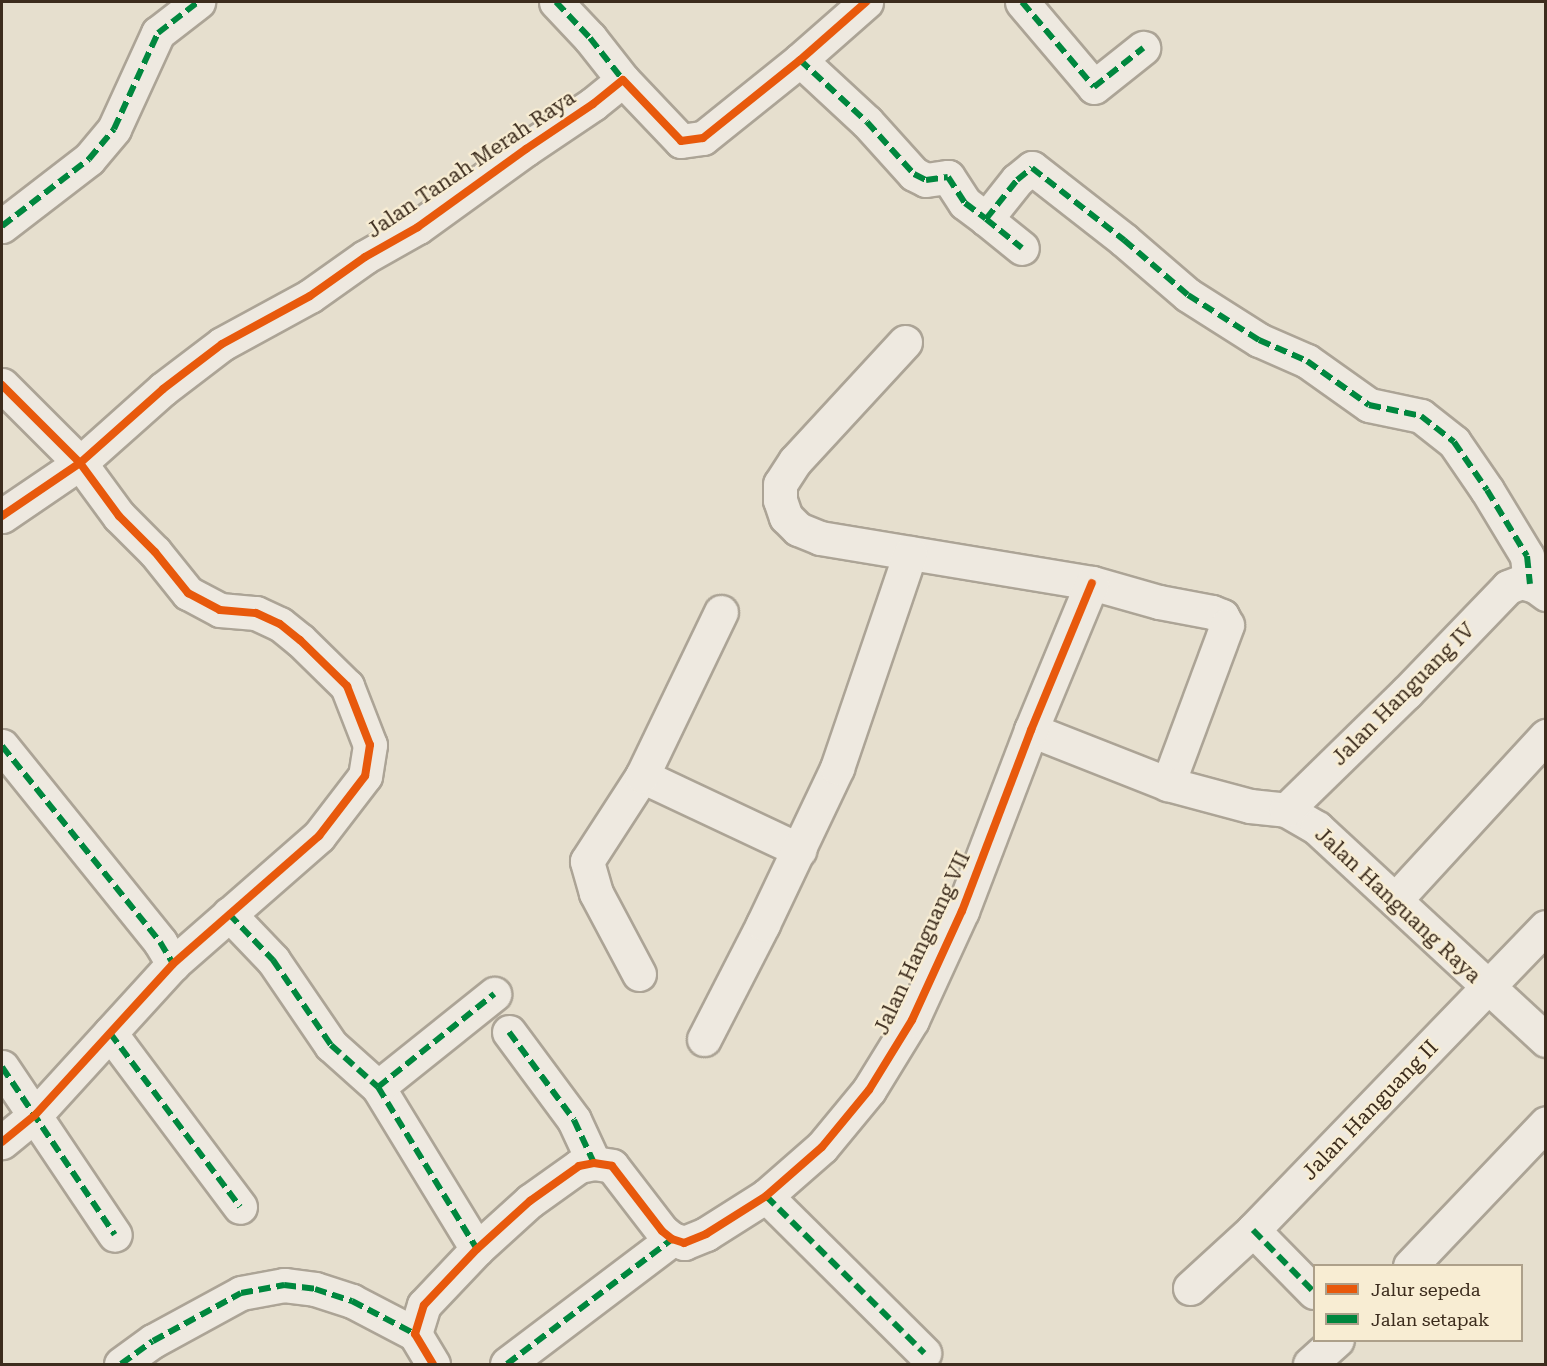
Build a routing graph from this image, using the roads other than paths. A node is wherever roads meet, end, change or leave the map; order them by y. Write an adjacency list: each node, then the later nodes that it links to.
1 (198, 2): 9 (street)
2 (556, 2): 7 (street)
3 (866, 2): 6 (street)
4 (1022, 2): 5 (street)
5 (1143, 48)
6 (800, 60): 7 (street); 8 (street)
7 (623, 80): 13 (street, Jalan Tanah Merah Raya)
8 (986, 219): 10 (street); 17 (street)
9 (2, 226)
10 (1022, 248)
11 (905, 342): 15 (street)
12 (2, 385): 13 (street)
13 (80, 463): 14 (street, Jalan Tanah Merah Raya); 27 (street)
14 (2, 516)
15 (910, 553): 16 (street); 25 (street)
16 (1092, 584): 19 (street, Jalan Hanguang VII); 23 (street)
17 (1532, 587): 24 (street, Jalan Hanguang IV)
18 (721, 612): 22 (street)
19 (1030, 730): 23 (street, Jalan Hanguang Raya); 43 (street, Jalan Hanguang VII)
20 (1545, 736): 26 (street)
21 (2, 746): 29 (street)
22 (642, 776): 25 (street); 30 (street)
23 (1168, 784): 24 (street, Jalan Hanguang Raya)
24 (1286, 810): 26 (street, Jalan Hanguang Raya)
25 (799, 850): 35 (street)
26 (1395, 900): 31 (street, Jalan Hanguang Raya)
27 (229, 914): 29 (street); 38 (street)
28 (1545, 927): 31 (street, Jalan Hanguang II)
29 (174, 964): 34 (street)
30 (639, 974)
31 (1488, 987): 36 (street, Jalan Hanguang Raya); 45 (street, Jalan Hanguang II)
32 (494, 993): 38 (street)
33 (509, 1032): 42 (street)
34 (110, 1034): 39 (street); 44 (street)
35 (704, 1039)
36 (1545, 1040)
37 (2, 1067): 39 (street)
38 (378, 1087): 48 (street)
39 (35, 1114): 41 (street); 46 (street)
40 (1545, 1123): 49 (street)
41 (2, 1142)
42 (603, 1165): 47 (street); 48 (street)
43 (766, 1196): 47 (street, Jalan Hanguang VII); 54 (street)
44 (240, 1207)
45 (1253, 1230): 50 (street, Jalan Hanguang II); 51 (street)
46 (116, 1235)
47 (672, 1239): 57 (street)
48 (477, 1249): 52 (street)
49 (1412, 1264)
50 (1190, 1288)
51 (1313, 1291)
52 (416, 1334): 55 (street); 56 (street)
53 (1336, 1342): 58 (street)
54 (924, 1353)
55 (121, 1365)
56 (433, 1365)
57 (507, 1365)
58 (1310, 1365)

